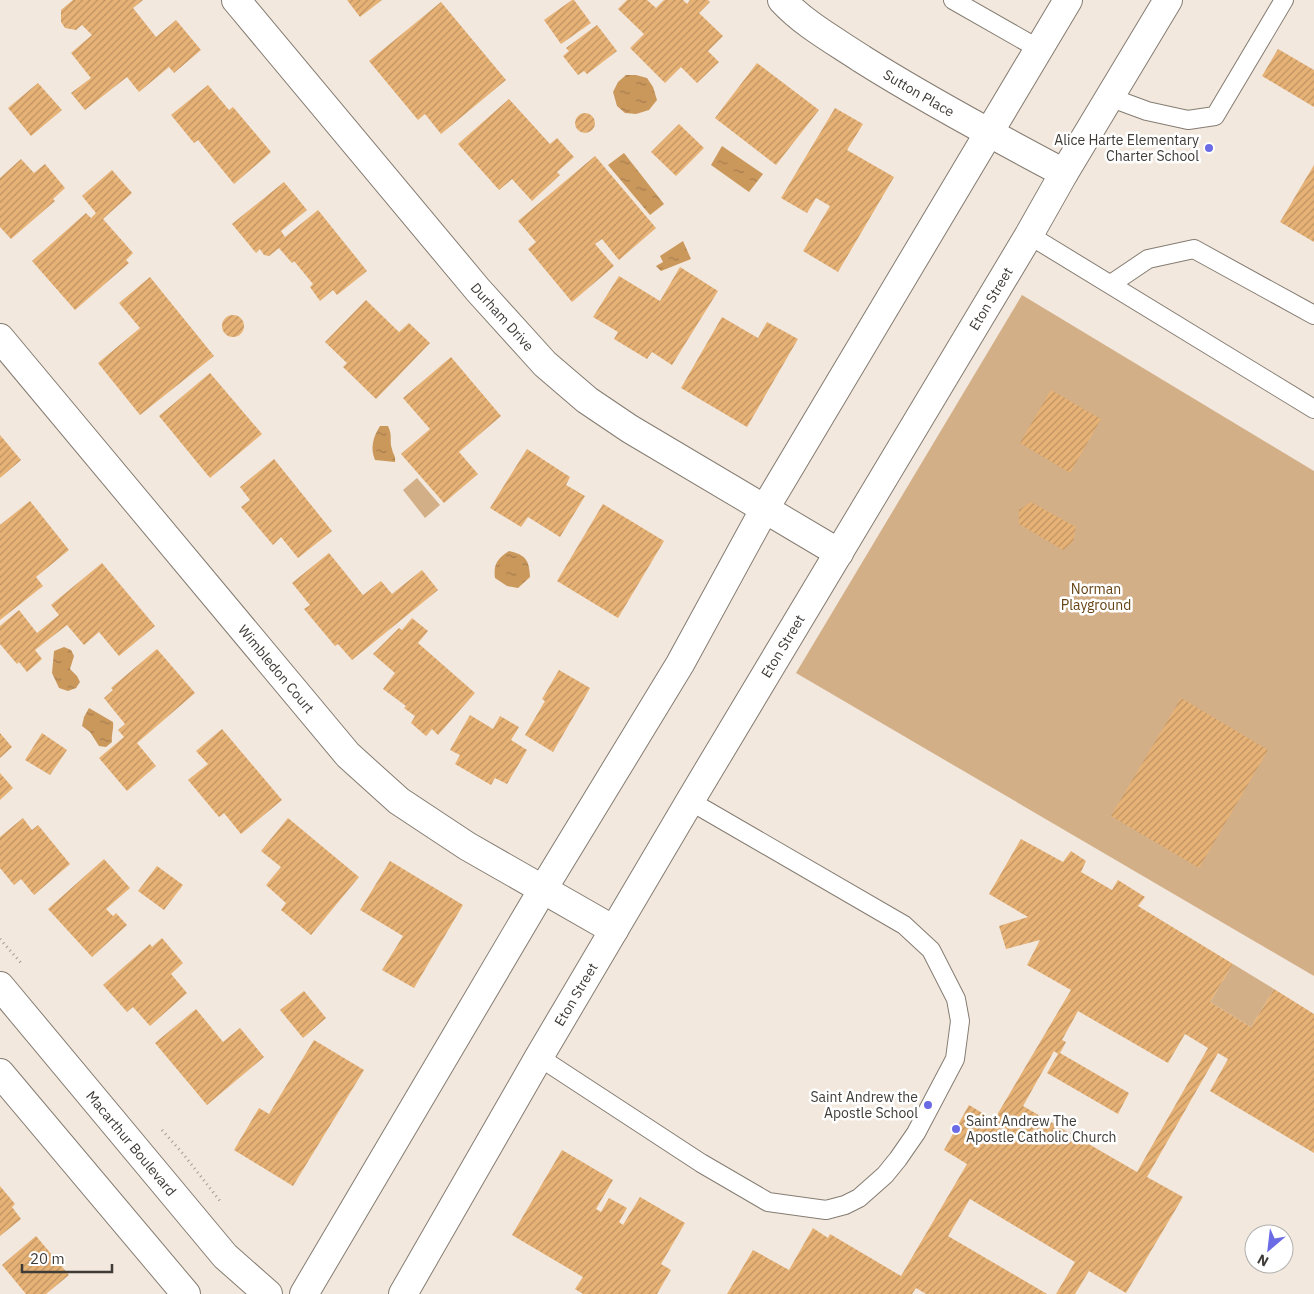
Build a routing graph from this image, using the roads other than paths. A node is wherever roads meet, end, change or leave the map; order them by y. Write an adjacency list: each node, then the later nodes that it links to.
1 (236, 0): 16 (street, Durham Drive)
2 (782, 0): 9 (street, Sutton Place)
3 (954, 0): 7 (lane)
4 (1068, 0): 7 (street)
5 (1168, 0): 8 (street, Eton Street)
6 (1284, 0): 8 (lane)
7 (1039, 49): 9 (street)
8 (1109, 98): 10 (street, Eton Street)
9 (990, 133): 10 (street, Sutton Place); 16 (street)
10 (1064, 173): 11 (street, Eton Street)
11 (1029, 235): 12 (lane); 17 (street, Eton Street)
12 (1111, 284): 13 (lane); 15 (lane)
13 (1314, 315)
14 (0, 338): 19 (street, Wimbledon Court)
15 (1314, 409)
16 (764, 510): 17 (street, Durham Drive); 19 (street)
17 (839, 553): 18 (street, Eton Street)
18 (690, 801): 20 (street, Eton Street); 22 (lane)
19 (543, 890): 20 (street, Wimbledon Court); 26 (street)
20 (614, 930): 22 (street, Eton Street)
21 (0, 986): 25 (street, Macarthur Boulevard)
22 (539, 1057): 27 (street, Eton Street)
23 (0, 1073): 24 (street)
24 (186, 1294)
25 (268, 1294)
26 (304, 1294)
27 (403, 1294)

